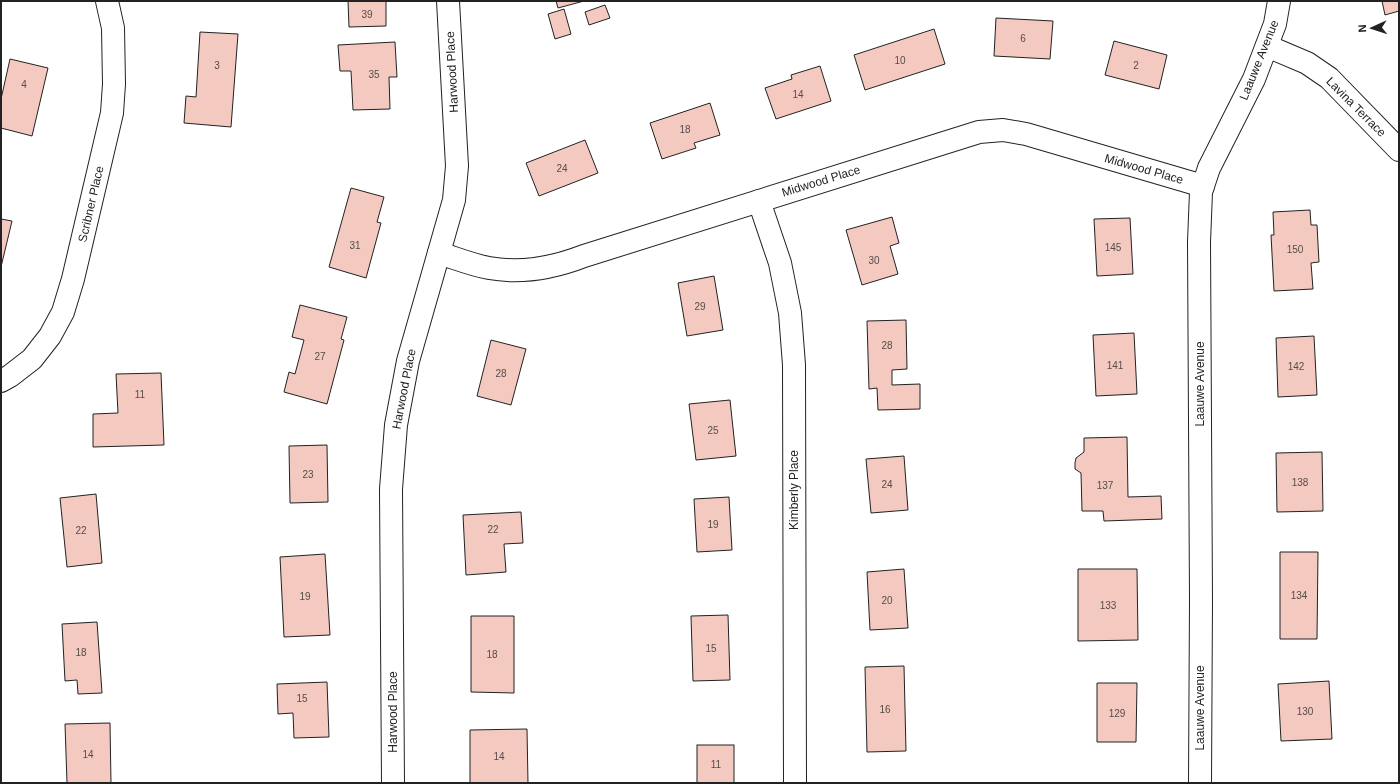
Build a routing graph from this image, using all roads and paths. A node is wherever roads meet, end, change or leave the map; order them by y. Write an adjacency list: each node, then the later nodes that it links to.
1 (108, 1): 9 (street, Scribner Place)
2 (448, 1): 8 (street, Harwood Place)
3 (1279, 1): 4 (street, Laauwe Avenue)
4 (1267, 46): 5 (street, Lavina Terrace); 6 (street, Laauwe Avenue)
5 (1399, 150)
6 (1204, 186): 7 (street, Midwood Place); 12 (street, Laauwe Avenue)
7 (759, 201): 8 (street, Midwood Place); 11 (street, Kimberly Place)
8 (439, 253): 10 (street, Harwood Place)
9 (1, 381)
10 (393, 783)
11 (795, 783)
12 (1200, 783)

